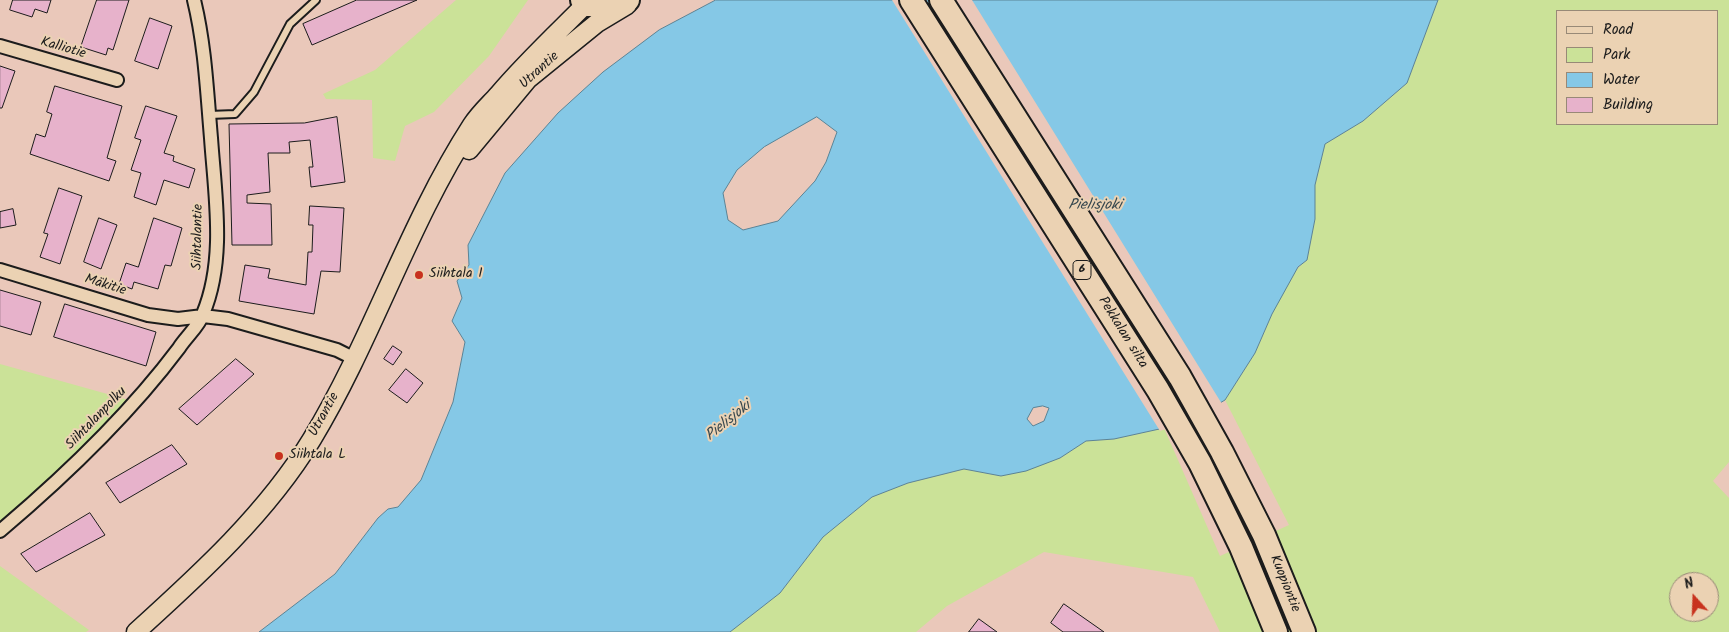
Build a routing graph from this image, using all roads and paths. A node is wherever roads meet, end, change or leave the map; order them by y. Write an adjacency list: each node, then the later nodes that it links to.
1 (194, 0): 9 (street, Siihtalantie)
2 (316, 0): 9 (lane)
3 (634, 0): 6 (main road, Utrantie)
4 (910, 0): 15 (highway, Pekkalan silta / 6)
5 (941, 0): 14 (highway, Pekkalan silta / 6)
6 (601, 5): 12 (main road, Utrantie)
7 (0, 46): 8 (street, Kalliotie)
8 (117, 80)
9 (209, 116): 11 (street, Siihtalantie)
10 (0, 270): 11 (street, Mäkitie)
11 (203, 316): 12 (street); 13 (street, Siihtalanpolku)
12 (355, 359): 16 (main road, Utrantie)
13 (0, 531)
14 (1264, 535): 18 (highway, Kuopiontie / 6)
15 (1241, 547): 17 (highway, Kuopiontie / 6)
16 (136, 632)
17 (1276, 632)
18 (1304, 632)

